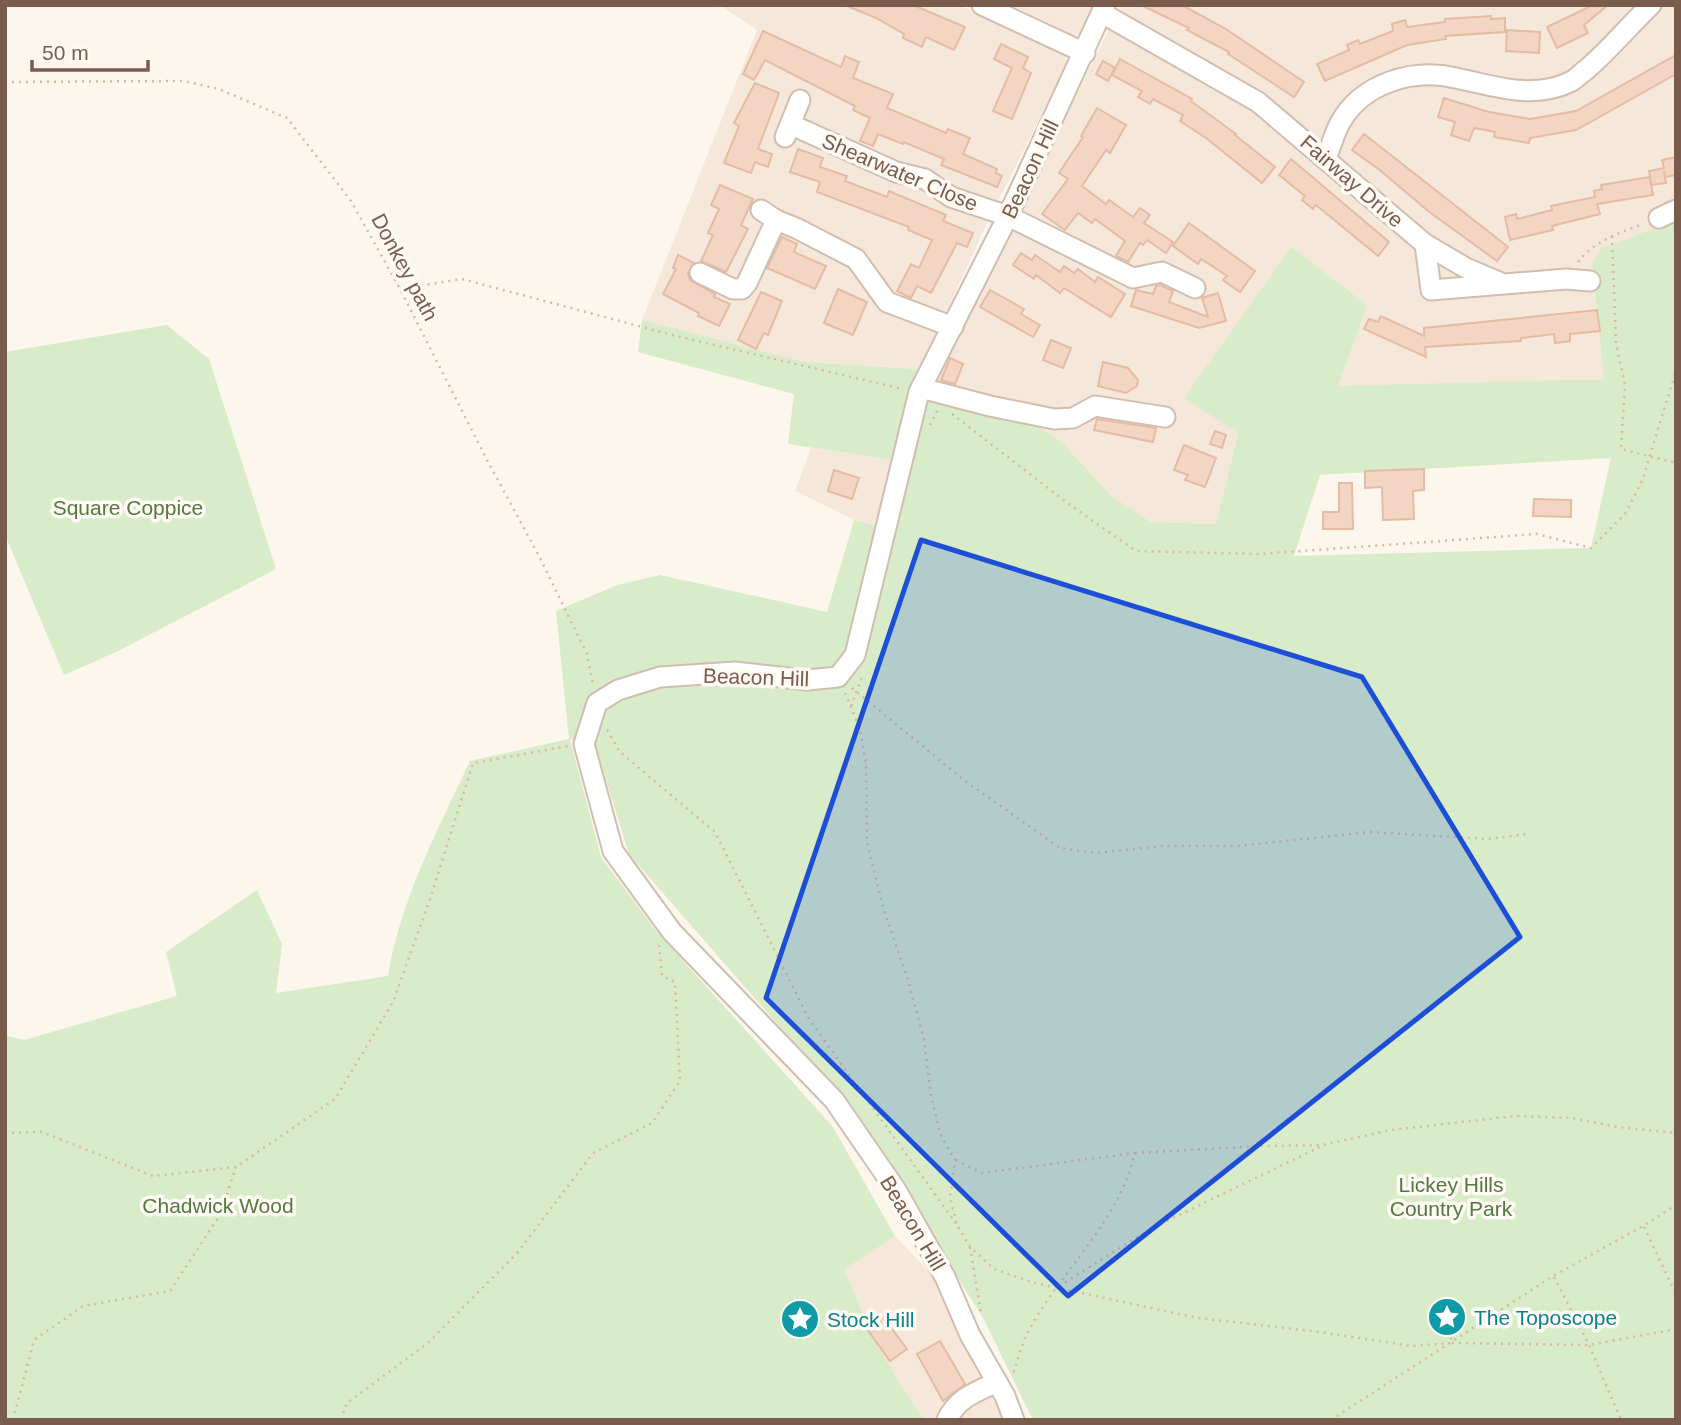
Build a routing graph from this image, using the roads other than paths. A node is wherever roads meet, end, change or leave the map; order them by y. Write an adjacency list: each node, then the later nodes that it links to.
1 (982, 5): 4 (street)
2 (1651, 5): 6 (street)
3 (1103, 9): 4 (street, Beacon Hill); 6 (street, Fairway Drive)
4 (1084, 54): 7 (street, Beacon Hill)
5 (800, 100): 7 (street, Shearwater Close)
6 (1326, 158): 8 (street, Fairway Drive)
7 (1008, 216): 12 (street, Shearwater Close); 13 (street, Beacon Hill)
8 (1425, 244): 11 (street, Fairway Drive); 11 (street)
9 (700, 273): 13 (street)
10 (1590, 281): 11 (street)
11 (1501, 283)
12 (1195, 288)
13 (953, 327): 14 (street, Beacon Hill)
14 (920, 390): 15 (street); 16 (street, Beacon Hill)
15 (1165, 417)
16 (1001, 1389): 17 (street); 18 (street, Beacon Hill)
17 (947, 1420)
18 (1014, 1420)

